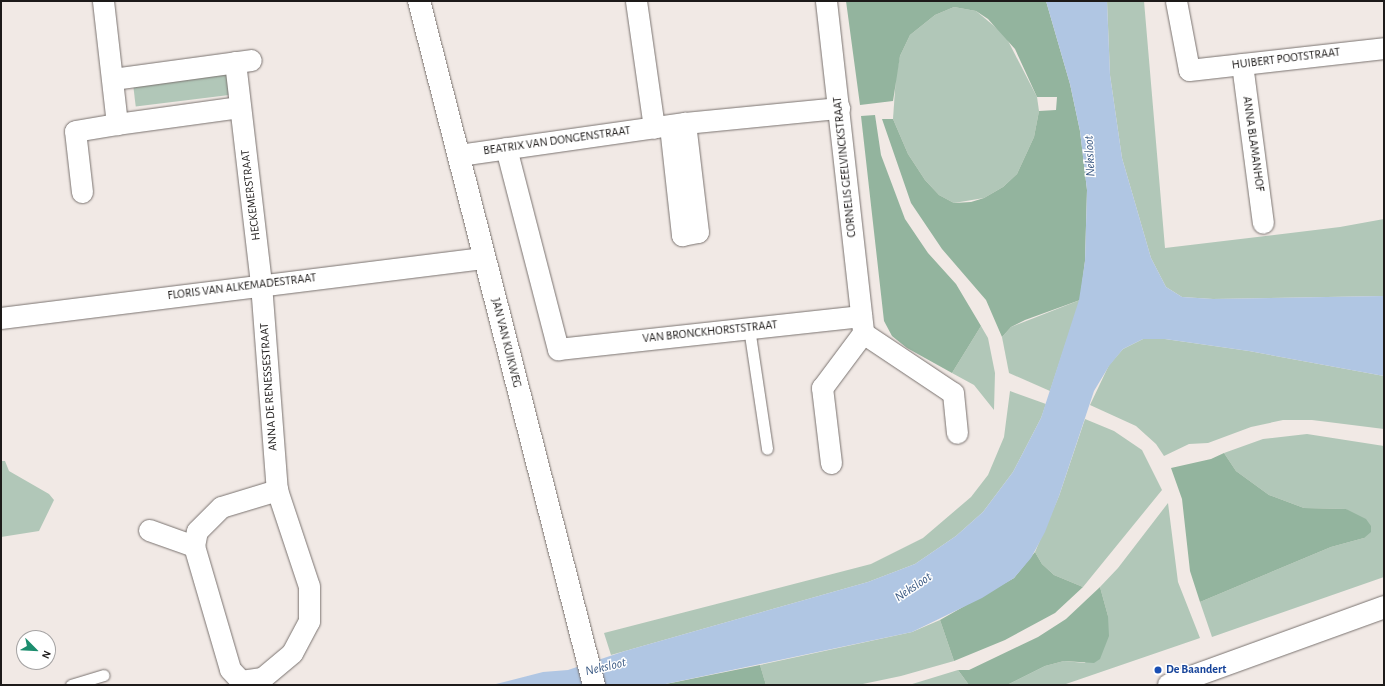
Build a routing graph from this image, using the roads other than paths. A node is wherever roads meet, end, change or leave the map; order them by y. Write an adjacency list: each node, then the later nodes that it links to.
1 (103, 1): 8 (street)
2 (419, 1): 14 (street, JAN VAN KUIKWEG)
3 (636, 1): 12 (street)
4 (826, 1): 10 (street, CORNELIS GEELVINCKSTRAAT)
5 (1176, 1): 7 (street, HUIBERT POOTSTRAAT)
6 (1384, 48): 7 (street, HUIBERT POOTSTRAAT)
7 (1242, 64): 16 (street, ANNA BLAMANHOF)
8 (113, 79): 9 (street, HECKEMERSTRAAT); 11 (street)
9 (240, 107): 11 (street); 18 (street, HECKEMERSTRAAT)
10 (839, 108): 12 (street, BEATRIX VAN DONGENSTRAAT); 20 (street, CORNELIS GEELVINCKSTRAAT)
11 (117, 124): 15 (street)
12 (670, 126): 13 (street, BEATRIX VAN DONGENSTRAAT)
13 (506, 148): 14 (street, BEATRIX VAN DONGENSTRAAT); 21 (street, VAN BRONCKHORSTSTRAAT)
14 (459, 155): 17 (street, JAN VAN KUIKWEG)
15 (82, 192)
16 (1263, 223)
17 (484, 258): 18 (street, FLORIS VAN ALKEMADESTRAAT); 31 (street, JAN VAN KUIKWEG)
18 (261, 284): 19 (street, FLORIS VAN ALKEMADESTRAAT); 25 (street, ANNA DE RENESSESTRAAT)
19 (1, 318)
20 (862, 324): 21 (street, VAN BRONCKHORSTSTRAAT); 22 (street); 24 (street)
21 (749, 328): 23 (lane)
22 (957, 433)
23 (767, 449)
24 (831, 462)
25 (277, 490): 27 (street); 27 (street, ANNA DE RENESSESTRAAT)
26 (149, 530): 27 (street)
27 (194, 546)
28 (1384, 607): 32 (street)
29 (103, 675): 30 (lane)
30 (71, 685)
31 (594, 685)
32 (1169, 685)

